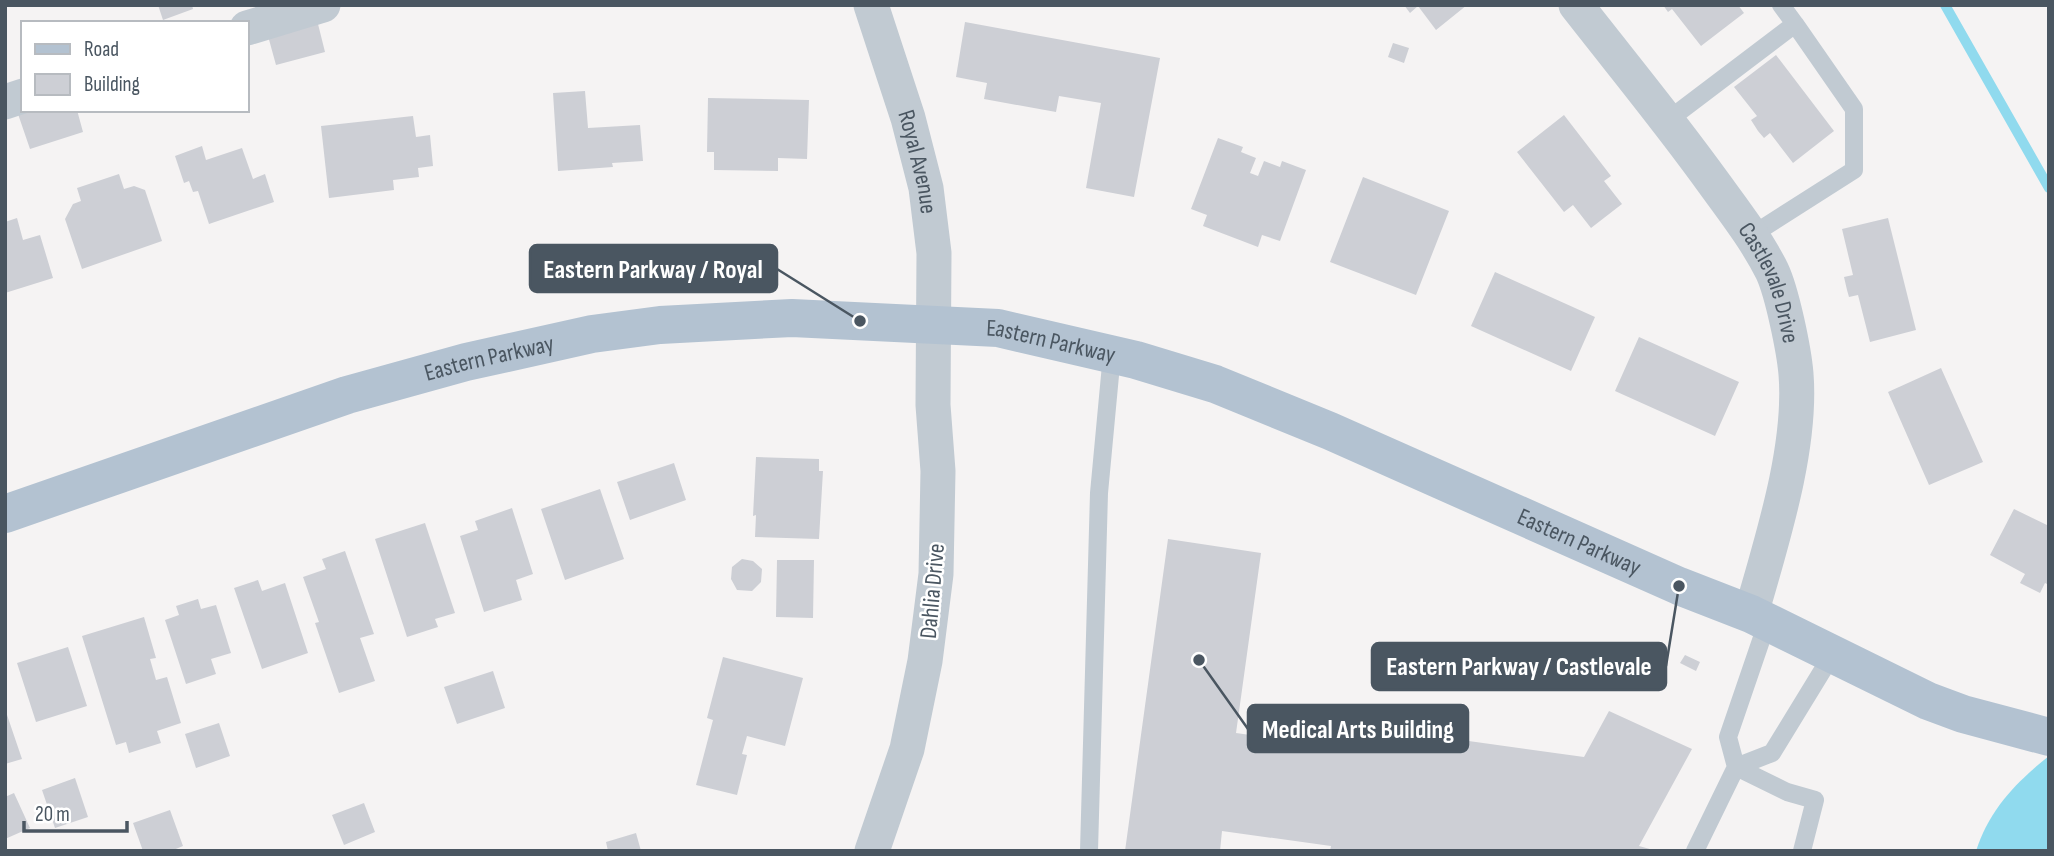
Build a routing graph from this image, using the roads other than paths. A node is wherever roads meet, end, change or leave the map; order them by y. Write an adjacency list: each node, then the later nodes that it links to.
1 (323, 5): 6 (street)
2 (871, 5): 9 (street, Royal Avenue)
3 (1576, 5): 7 (street, Castlevale Drive)
4 (1781, 5): 5 (lane)
5 (1795, 24): 7 (lane); 8 (lane)
6 (248, 28)
7 (1667, 121): 8 (street, Castlevale Drive)
8 (1752, 235): 12 (street, Castlevale Drive)
9 (933, 324): 10 (main road, Eastern Parkway); 11 (main road, Eastern Parkway); 16 (street, Dahlia Drive)
10 (1112, 354): 12 (main road, Eastern Parkway); 17 (lane)
11 (5, 514)
12 (1759, 619): 13 (main road, Eastern Parkway); 15 (lane)
13 (1832, 655): 14 (main road, Eastern Parkway); 15 (lane)
14 (2044, 736)
15 (1736, 768): 18 (lane); 19 (lane)
16 (872, 851)
17 (1089, 851)
18 (1695, 851)
19 (1802, 851)

